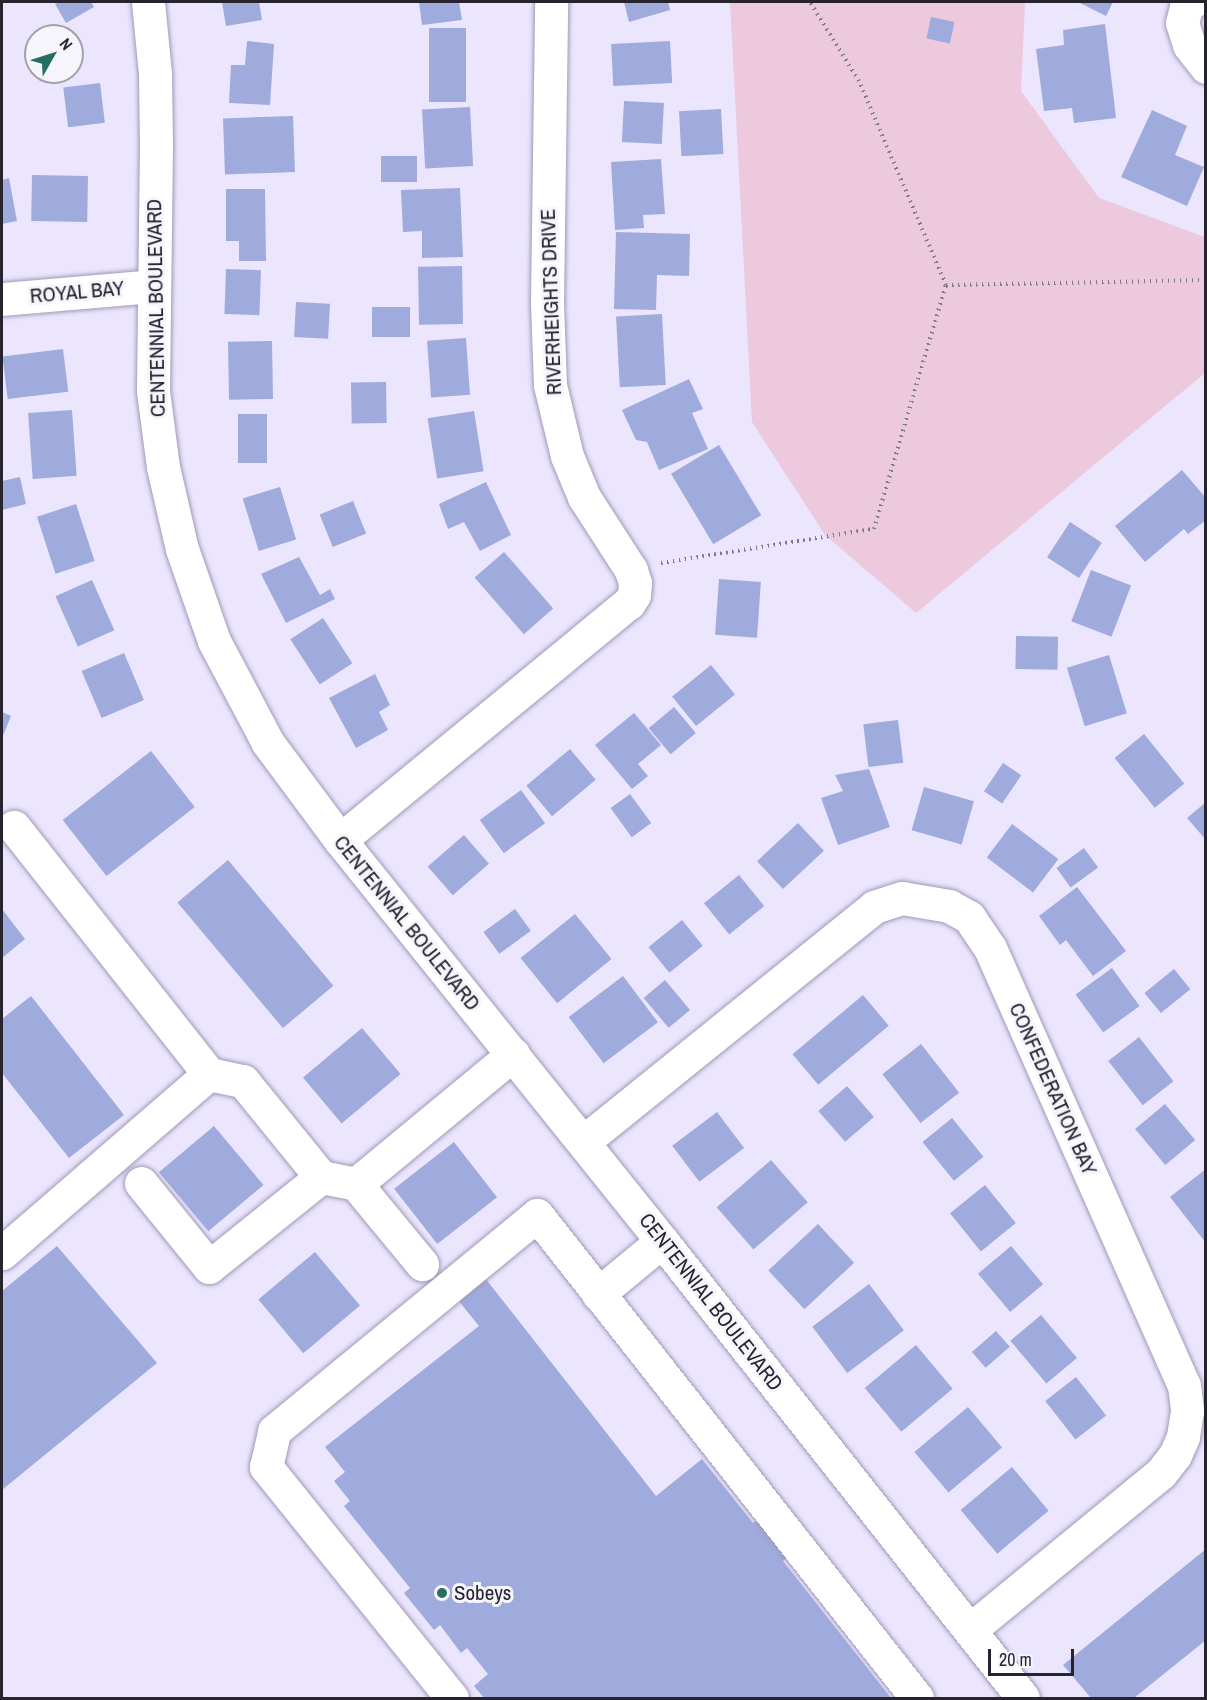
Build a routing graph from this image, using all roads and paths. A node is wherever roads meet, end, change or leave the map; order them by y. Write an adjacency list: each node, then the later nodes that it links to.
1 (148, 2): 8 (street, CENTENNIAL BOULEVARD)
2 (551, 2): 10 (street, RIVERHEIGHTS DRIVE)
3 (810, 2): 7 (path)
4 (1192, 2): 5 (street)
5 (1206, 67)
6 (1206, 280): 7 (path)
7 (946, 285): 10 (path)
8 (153, 286): 9 (street, ROYAL BAY); 12 (street, CENTENNIAL BOULEVARD)
9 (2, 298)
10 (631, 570): 12 (street)
11 (14, 827): 14 (street)
12 (340, 840): 13 (street, CENTENNIAL BOULEVARD)
13 (513, 1054): 15 (street, CENTENNIAL BOULEVARD); 18 (street)
14 (209, 1074): 16 (street); 20 (street)
15 (583, 1142): 19 (street, CENTENNIAL BOULEVARD); 23 (street, CONFEDERATION BAY)
16 (321, 1177): 17 (street); 18 (street)
17 (141, 1183)
18 (356, 1184): 21 (street)
19 (662, 1241): 22 (street); 23 (street, CENTENNIAL BOULEVARD)
20 (2, 1253)
21 (422, 1264)
22 (598, 1294): 24 (street); 25 (street)
23 (970, 1630): 26 (street, CENTENNIAL BOULEVARD)
24 (452, 1698)
25 (917, 1698)
26 (1023, 1698)

